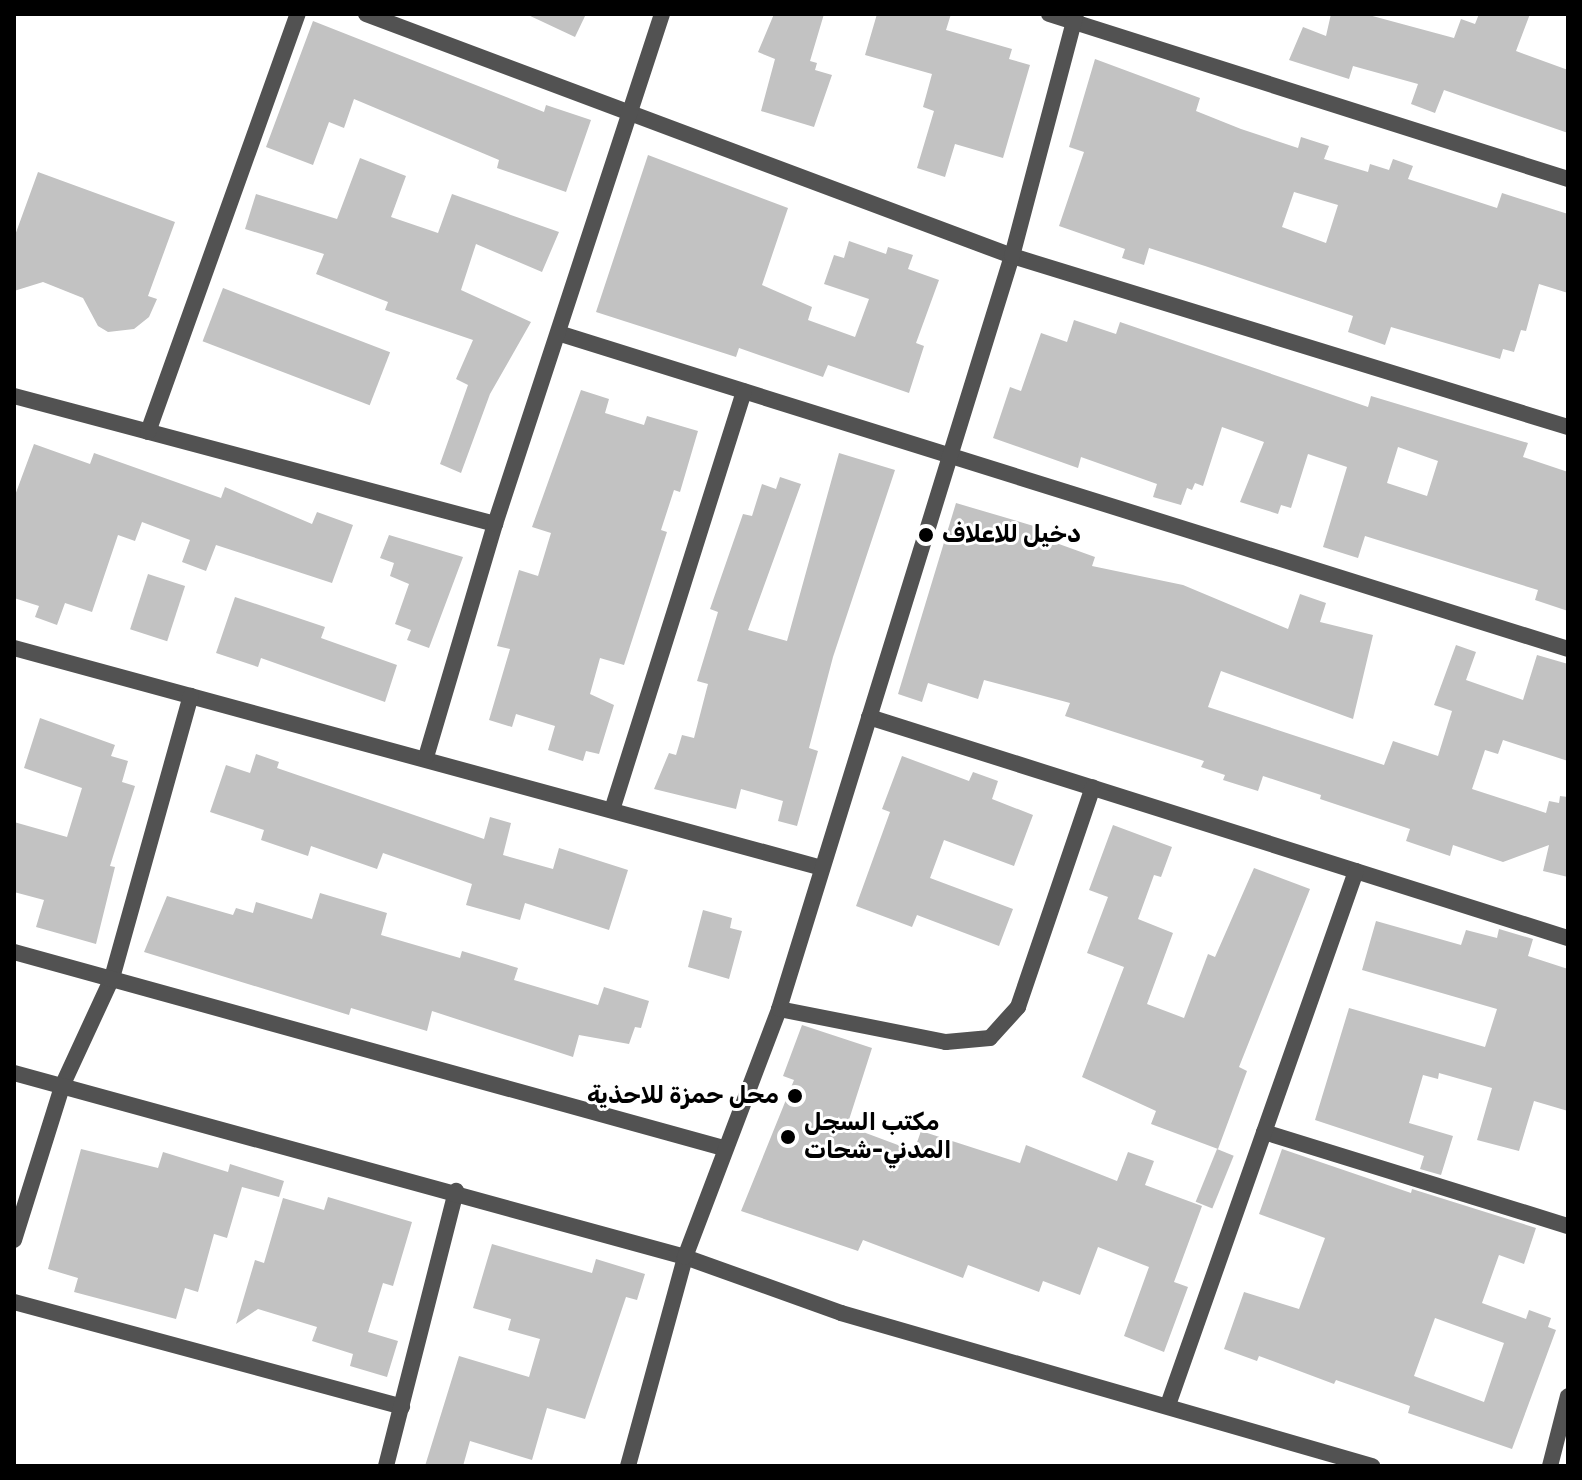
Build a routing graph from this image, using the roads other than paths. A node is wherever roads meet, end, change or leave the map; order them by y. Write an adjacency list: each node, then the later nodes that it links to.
1 (298, 14): 13 (street)
2 (366, 14): 6 (street)
3 (662, 14): 6 (street)
4 (1049, 14): 5 (street)
5 (1075, 19): 7 (street); 8 (street)
6 (628, 114): 8 (street); 9 (street)
7 (1568, 179)
8 (1012, 256): 12 (street); 14 (street)
9 (558, 333): 10 (street); 15 (street)
10 (744, 391): 14 (street); 22 (street)
11 (14, 396): 13 (street)
12 (1568, 427)
13 (148, 432): 15 (street)
14 (950, 455): 17 (street); 19 (street)
15 (495, 524): 20 (street)
16 (14, 648): 18 (street)
17 (1568, 649)
18 (191, 696): 20 (street); 27 (street)
19 (869, 717): 21 (street); 23 (street)
20 (426, 757): 22 (street)
21 (1093, 787): 24 (street); 28 (street)
22 (612, 810): 23 (street)
23 (822, 868): 28 (street)
24 (1356, 871): 25 (street); 31 (street)
25 (1568, 938)
26 (14, 952): 27 (street)
27 (112, 978): 30 (street); 32 (street)
28 (779, 1009): 32 (street)
29 (14, 1073): 30 (street)
30 (63, 1084): 33 (street); 35 (street)
31 (1264, 1132): 34 (street); 39 (street)
32 (723, 1148): 36 (street)
33 (456, 1191): 36 (street); 40 (street)
34 (1568, 1226)
35 (14, 1240)
36 (685, 1257): 39 (street); 42 (street)
37 (14, 1302): 40 (street)
38 (1568, 1396): 44 (street)
39 (1168, 1405): 43 (street)
40 (402, 1407): 41 (street)
41 (386, 1466)
42 (628, 1466)
43 (1371, 1466)
44 (1550, 1466)

